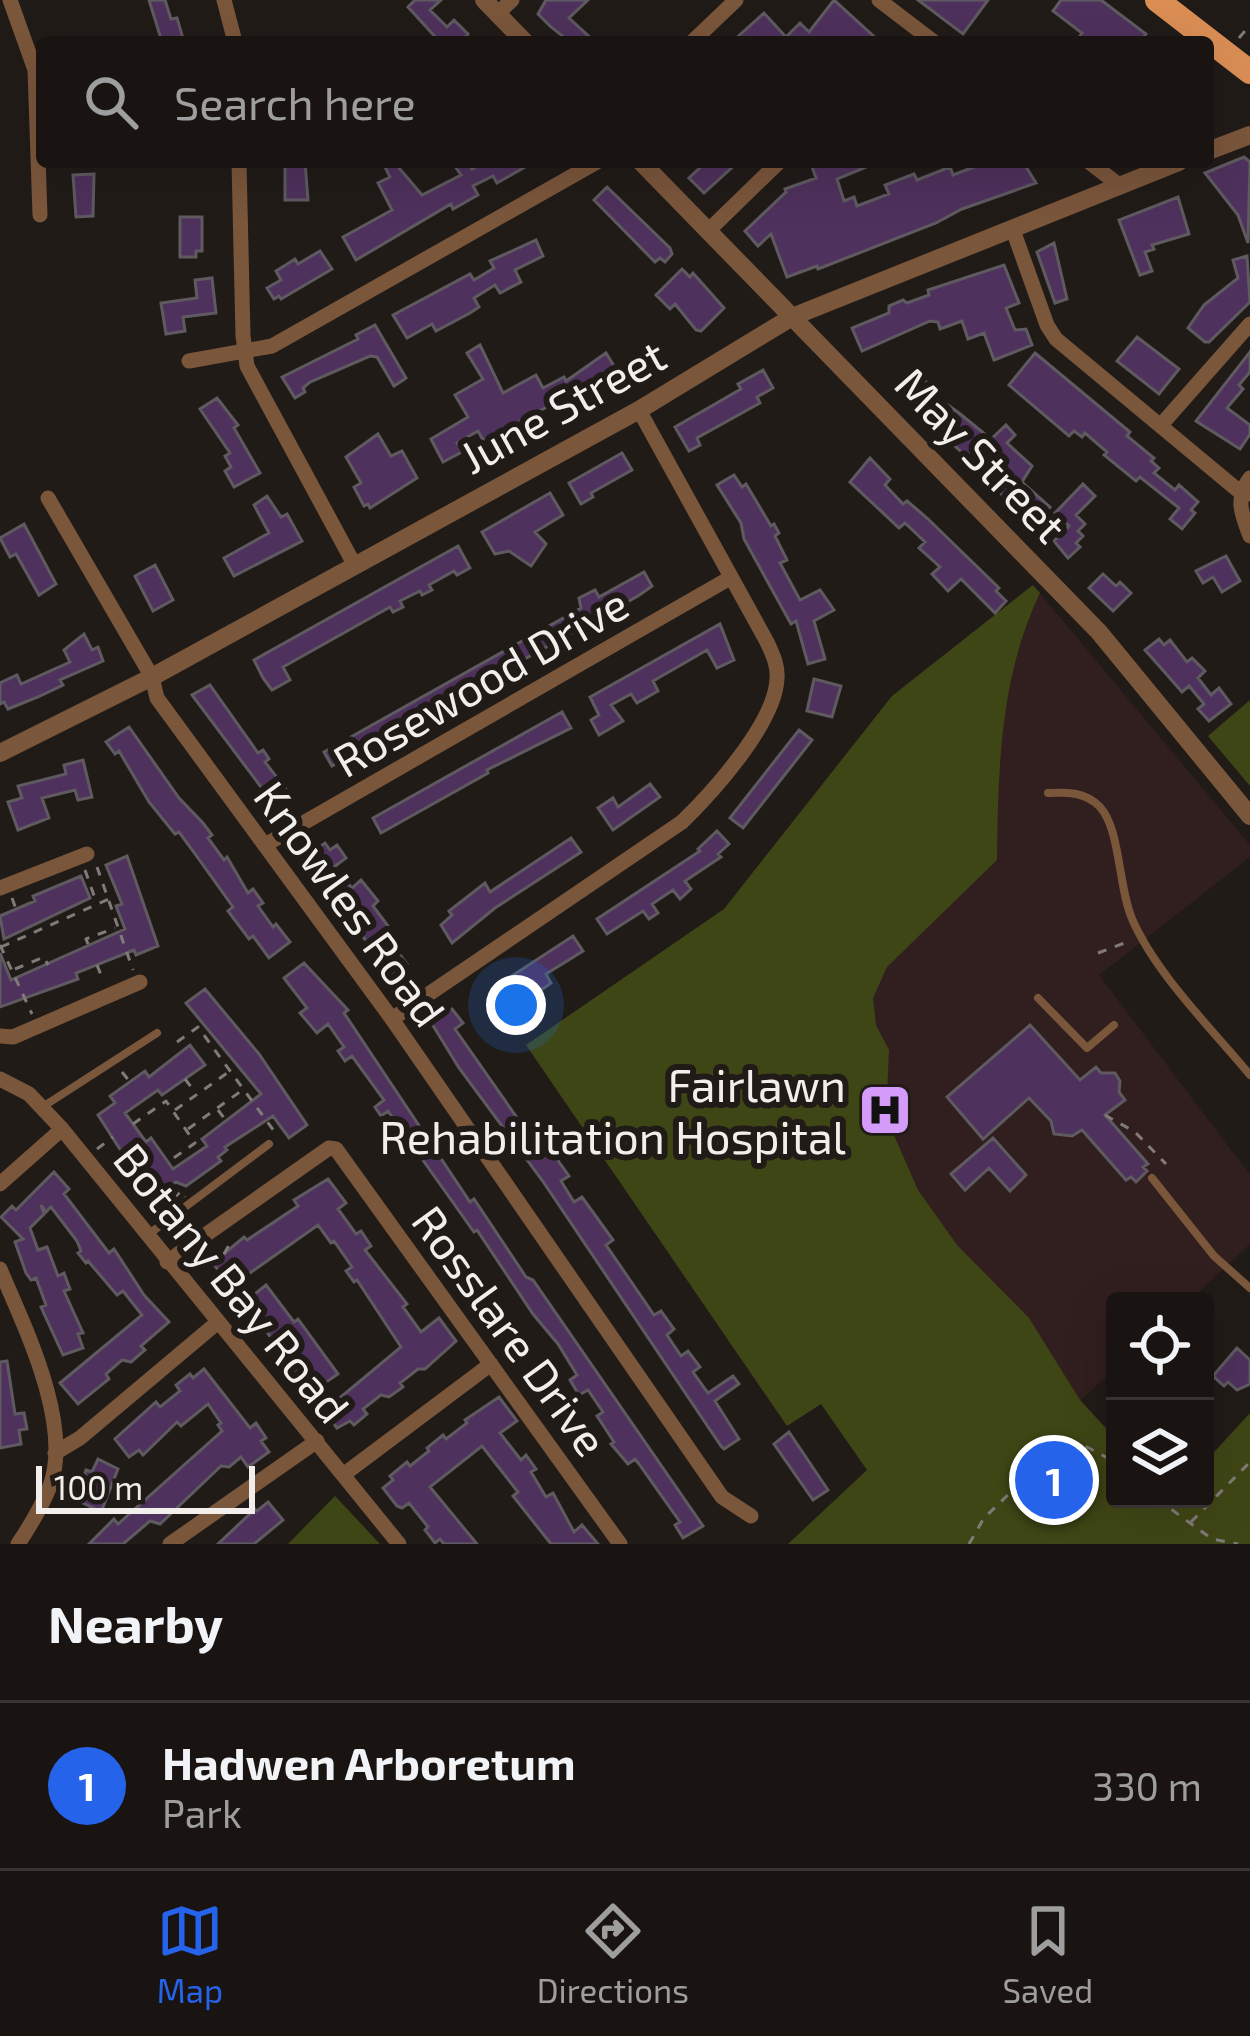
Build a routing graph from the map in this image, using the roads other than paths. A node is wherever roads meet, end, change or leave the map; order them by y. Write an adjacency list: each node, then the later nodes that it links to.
1 (10, 0): 14 (street)
2 (224, 0): 7 (street)
3 (736, 0): 9 (street)
4 (879, 0): 10 (street)
5 (1157, 0): 11 (main road)
6 (498, 5): 8 (street)
7 (233, 36)
8 (521, 36)
9 (698, 36)
10 (926, 36)
11 (1204, 36)
12 (1214, 44): 13 (main road)
13 (1250, 72)
14 (36, 99)
15 (1250, 135): 16 (street)
16 (1214, 149)
17 (38, 168): 25 (street)
18 (239, 168): 30 (street)
19 (586, 168): 30 (street)
20 (647, 168): 27 (street, May Street)
21 (773, 168): 27 (street)
22 (1097, 168): 24 (street)
23 (1163, 168): 24 (street, June Street)
24 (1118, 185): 26 (street, June Street)
25 (40, 214)
26 (1013, 230): 28 (street, June Street); 33 (street)
27 (708, 231): 28 (street, May Street)
28 (792, 317): 32 (street, June Street); 42 (street, May Street)
29 (1250, 324): 33 (street)
30 (244, 351): 31 (street); 37 (street)
31 (189, 361)
32 (639, 410): 37 (street, June Street); 38 (street)
33 (1161, 425): 34 (street)
34 (1247, 488): 36 (street)
35 (48, 498): 39 (street, Knowles Road)
36 (1250, 536)
37 (354, 564): 39 (street, June Street)
38 (730, 578): 43 (street, Rosewood Drive); 48 (street)
39 (152, 677): 40 (street, June Street); 43 (street, Knowles Road)
40 (0, 753)
41 (1048, 793): 52 (lane)
42 (1250, 816)
43 (265, 845): 48 (street, Knowles Road)
44 (84, 855): 45 (street)
45 (0, 888)
46 (140, 982): 51 (street)
47 (1038, 998): 49 (lane)
48 (392, 1019): 68 (street, Knowles Road)
49 (1114, 1025)
50 (157, 1033): 54 (lane)
51 (0, 1036)
52 (1250, 1075)
53 (0, 1079): 54 (street, Botany Bay Road)
54 (43, 1106): 55 (street, Botany Bay Road)
55 (62, 1129): 58 (street); 59 (street, Botany Bay Road)
56 (269, 1144): 59 (lane)
57 (1152, 1178): 62 (lane)
58 (0, 1184)
59 (148, 1235): 60 (street, Botany Bay Road)
60 (167, 1262): 63 (street, Botany Bay Road); 64 (street, Rosslare Drive)
61 (0, 1269): 66 (street)
62 (1250, 1288)
63 (218, 1322): 65 (street, Botany Bay Road); 66 (street)
64 (491, 1364): 67 (street); 72 (street, Rosslare Drive)
65 (316, 1441): 67 (street, Botany Bay Road); 70 (street)
66 (55, 1453): 69 (street)
67 (343, 1475): 71 (street, Botany Bay Road)
68 (751, 1516)
69 (18, 1544)
70 (170, 1544)
71 (398, 1544)
72 (620, 1544)

